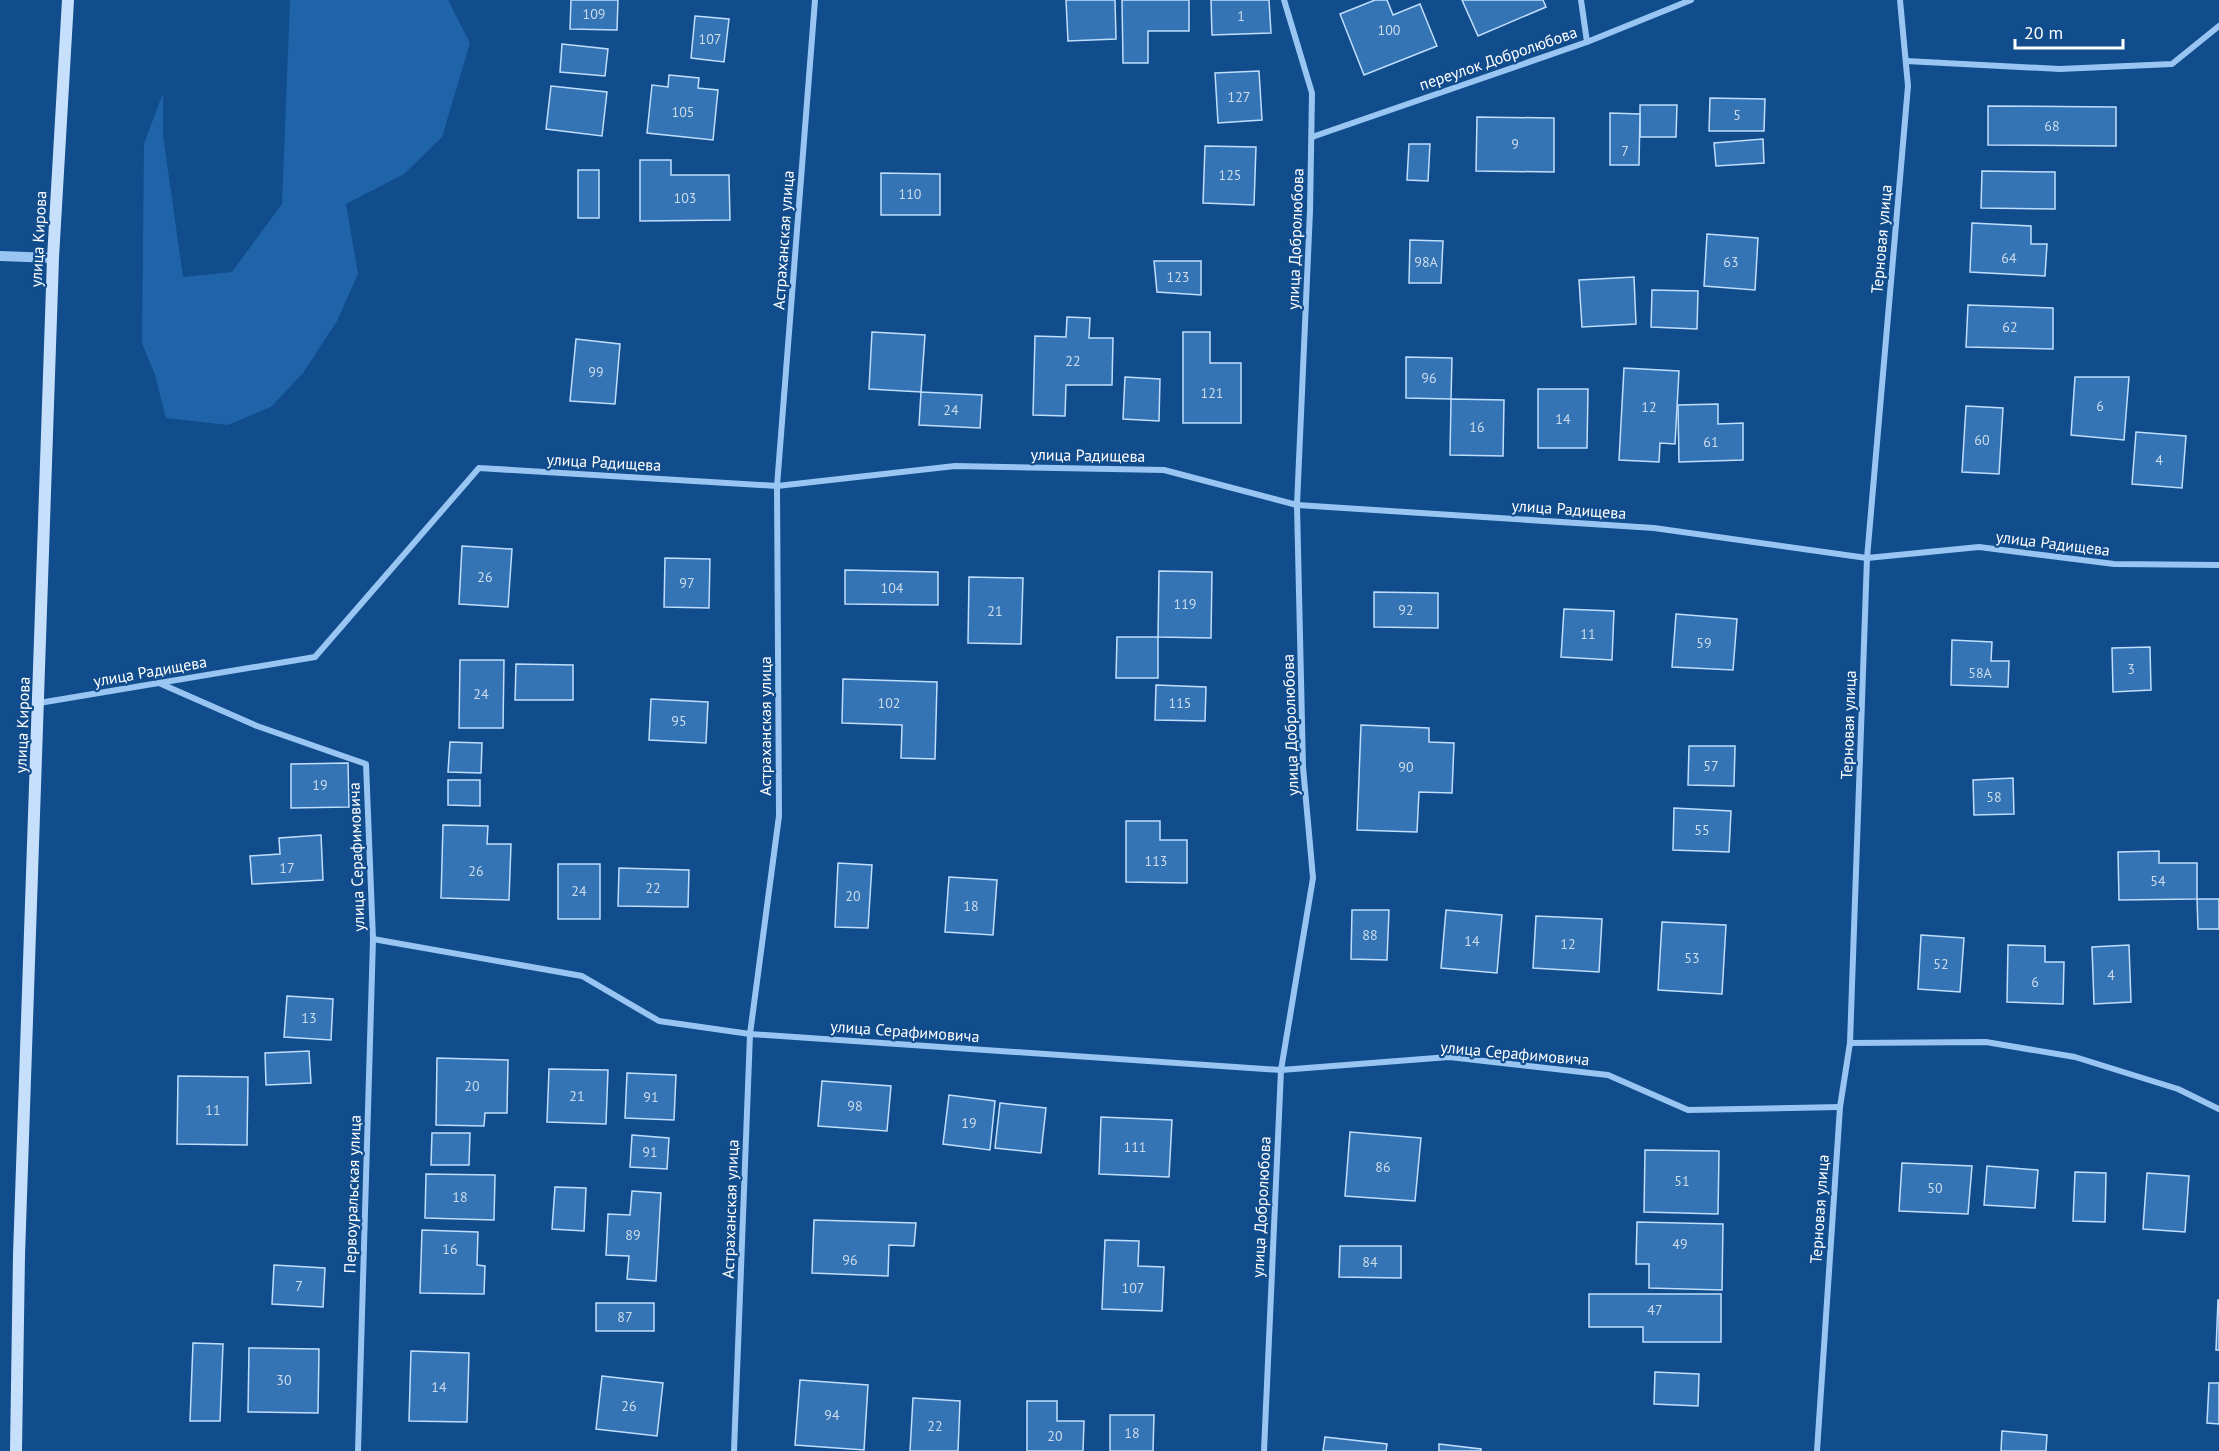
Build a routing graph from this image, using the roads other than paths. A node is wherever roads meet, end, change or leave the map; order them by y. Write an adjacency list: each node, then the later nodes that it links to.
1 (68, 0): 12 (main road, улица Кирова)
2 (815, 0): 13 (street, Астраханская улица)
3 (1284, 0): 10 (street, улица Добролюбова)
4 (1581, 0): 8 (street)
5 (1691, 0): 8 (street, переулок Добролюбова)
6 (1900, 0): 9 (street, Терновая улица)
7 (2219, 26): 9 (street)
8 (1587, 42): 10 (street, переулок Добролюбова)
9 (1906, 61): 15 (street, Терновая улица)
10 (1312, 137): 14 (street, улица Добролюбова)
11 (0, 256): 12 (street)
12 (53, 258): 18 (main road, улица Кирова)
13 (777, 486): 14 (street, улица Радищева); 17 (street, улица Радищева); 20 (street, Астраханская улица)
14 (1297, 506): 15 (street, улица Радищева); 22 (street, улица Добролюбова)
15 (1868, 558): 16 (street, улица Радищева); 21 (street, Терновая улица)
16 (2219, 565)
17 (158, 682): 18 (street, улица Радищева); 19 (street, улица Серафимовича)
18 (39, 704): 25 (main road, улица Кирова)
19 (373, 939): 20 (street, улица Серафимовича); 26 (street, Первоуральская улица)
20 (750, 1034): 22 (street, улица Серафимовича); 27 (street, Астраханская улица)
21 (1850, 1043): 23 (street, Терновая улица); 24 (street)
22 (1281, 1071): 23 (street, улица Серафимовича); 28 (street, улица Добролюбова)
23 (1840, 1107): 29 (street, Терновая улица)
24 (2219, 1109)
25 (16, 1451)
26 (358, 1451)
27 (734, 1451)
28 (1264, 1451)
29 (1817, 1451)

